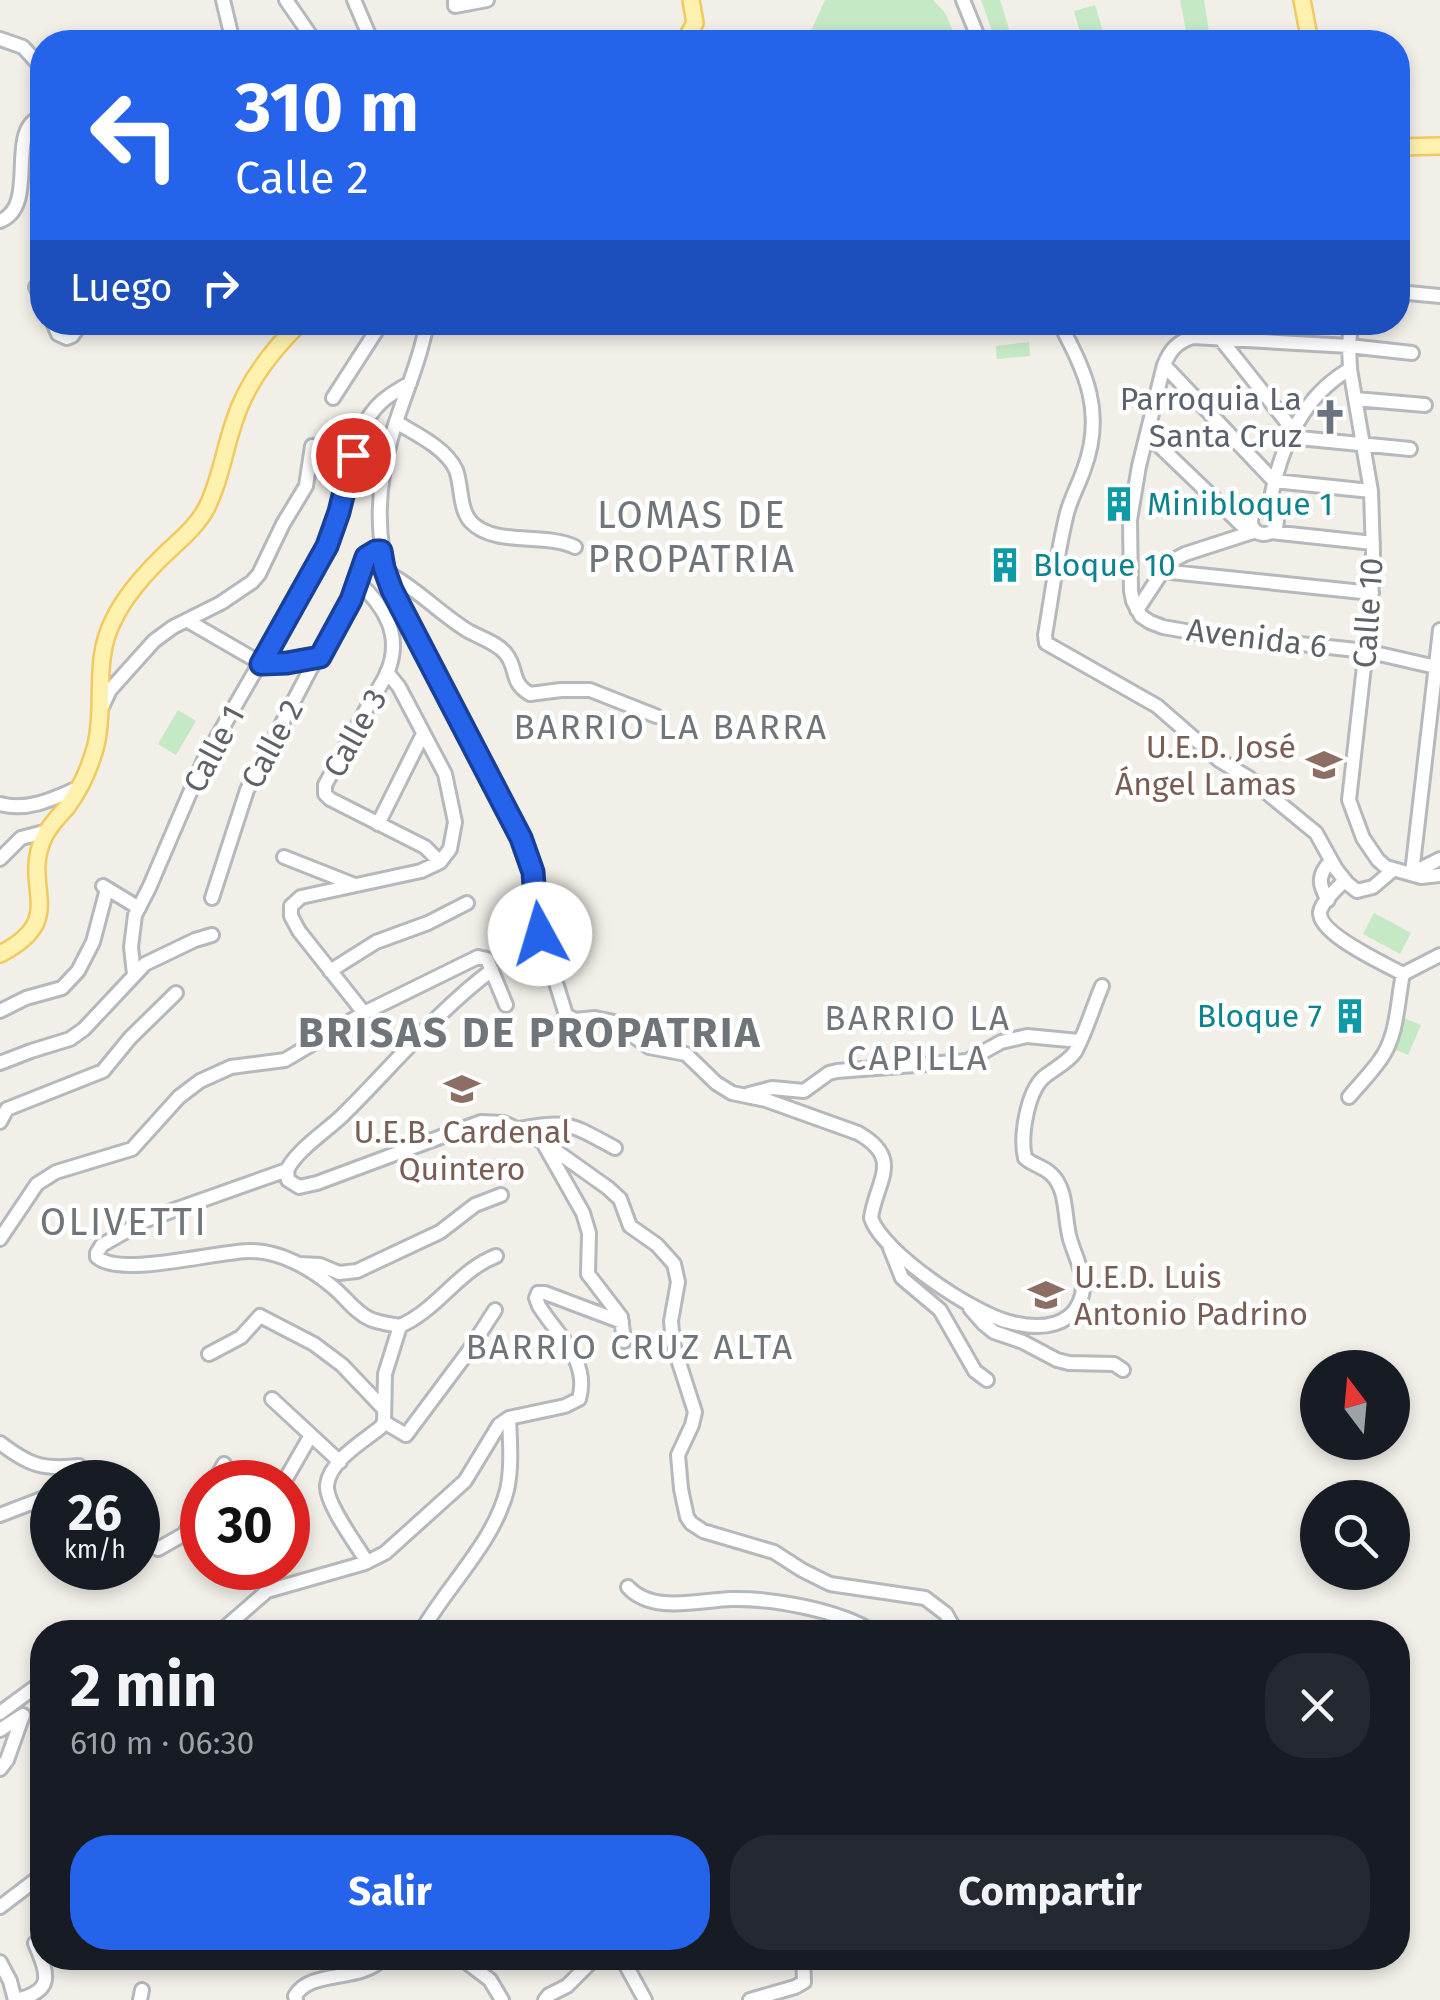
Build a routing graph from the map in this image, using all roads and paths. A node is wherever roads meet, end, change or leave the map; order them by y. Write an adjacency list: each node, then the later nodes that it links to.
1 (223, 0): 9 (street)
2 (286, 0): 10 (street)
3 (354, 0): 11 (street)
4 (486, 0): 8 (street)
5 (691, 0): 12 (main road)
6 (963, 0): 13 (street)
7 (1302, 0): 14 (main road)
8 (455, 3)
9 (229, 30)
10 (306, 30)
11 (367, 30)
12 (691, 30)
13 (975, 30)
14 (1308, 30)
15 (0, 39): 16 (street)
16 (30, 55)
17 (30, 124): 20 (street)
18 (1440, 146): 19 (main road)
19 (1410, 147)
20 (0, 221)
21 (1410, 293): 22 (street)
22 (1440, 296)
23 (289, 335): 64 (main road)
24 (374, 335): 36 (street)
25 (424, 335): 35 (street)
26 (1065, 335): 74 (street)
27 (1191, 335): 29 (street)
28 (1350, 335): 31 (street, Calle 10)
29 (1193, 337): 30 (street); 33 (street)
30 (1219, 338): 31 (street); 41 (street)
31 (1348, 346): 32 (street); 34 (street, Calle 10)
32 (1412, 353)
33 (1164, 365): 40 (street); 45 (street)
34 (1350, 368): 37 (street, Calle 10); 41 (street)
35 (410, 383): 39 (street); 61 (street, Calle 1)
36 (334, 398)
37 (1355, 399): 38 (street); 42 (street, Calle 10)
38 (1425, 405)
39 (396, 422): 50 (street); 51 (street)
40 (1146, 434): 48 (street); 56 (street)
41 (1291, 434): 42 (street); 45 (street)
42 (1363, 445): 44 (street); 46 (street, Calle 10)
43 (312, 446): 57 (street)
44 (1410, 449)
45 (1274, 482): 46 (street); 47 (street)
46 (1371, 491): 49 (street, Calle 10)
47 (1269, 509): 48 (street); 48 (street)
48 (1259, 532): 49 (street); 52 (street)
49 (1373, 543): 55 (street, Calle 10)
50 (575, 547)
51 (381, 551): 53 (street); 54 (street, Calle 2)
52 (1161, 571): 55 (street); 56 (street)
53 (386, 572): 65 (street); 99 (street)
54 (358, 582): 60 (street, Calle 2); 63 (street)
55 (1372, 593): 59 (street, Calle 10)
56 (1137, 610): 59 (street, Avenida 6)
57 (188, 620): 61 (street); 64 (street)
58 (1440, 630): 62 (street)
59 (1366, 650): 62 (street, Avenida 6); 76 (street, Calle 10)
60 (320, 657): 61 (street); 81 (street, Calle 2)
61 (261, 664): 84 (street, Calle 1)
62 (1438, 668): 77 (street)
63 (387, 672): 66 (street); 69 (street, Calle 3)
64 (99, 714): 67 (main road)
65 (656, 716)
66 (424, 734): 69 (street); 75 (street)
67 (80, 787): 68 (street); 70 (main road)
68 (0, 804)
69 (378, 824): 75 (street)
70 (48, 830): 72 (street); 86 (main road)
71 (284, 857): 80 (street)
72 (0, 859)
73 (1440, 859): 77 (street)
74 (1331, 860): 79 (street); 82 (street)
75 (440, 862): 80 (street)
76 (1394, 870): 77 (street); 79 (street)
77 (1412, 873): 78 (street)
78 (1440, 875)
79 (1345, 880): 82 (street)
80 (355, 885): 89 (street)
81 (212, 898)
82 (1328, 900): 91 (street)
83 (467, 903): 89 (street)
84 (139, 908): 90 (street, Calle 1); 95 (street)
85 (212, 935): 90 (street)
86 (0, 954)
87 (1440, 955): 91 (street)
88 (492, 970): 94 (street); 96 (street); 105 (street)
89 (330, 972): 96 (street)
90 (134, 974): 98 (street)
91 (1403, 974): 100 (street)
92 (1102, 986): 97 (street)
93 (176, 993): 101 (street)
94 (506, 1004)
95 (0, 1011)
96 (364, 1013): 107 (street)
97 (1079, 1041): 99 (street); 111 (street)
98 (0, 1063)
99 (742, 1096): 108 (street)
100 (1348, 1097)
101 (0, 1122)
102 (518, 1129): 103 (street); 104 (street); 105 (street)
103 (542, 1141): 113 (street); 134 (street)
104 (616, 1148)
105 (287, 1170): 110 (street)
106 (501, 1195): 110 (street)
107 (0, 1239)
108 (890, 1245): 111 (street); 118 (street)
109 (496, 1256): 114 (street)
110 (297, 1264): 114 (street)
111 (966, 1302): 117 (street)
112 (494, 1310): 120 (street)
113 (622, 1322): 115 (street); 121 (street)
114 (400, 1326): 120 (street)
115 (624, 1340)
116 (209, 1354): 120 (street)
117 (1123, 1370)
118 (987, 1380)
119 (272, 1398): 122 (street)
120 (384, 1416): 126 (street)
121 (509, 1418): 129 (street); 132 (street)
122 (311, 1435): 124 (street); 126 (street)
123 (0, 1442): 125 (street)
124 (297, 1460)
125 (30, 1462)
126 (340, 1462): 129 (street)
127 (30, 1503): 128 (street)
128 (0, 1515)
129 (367, 1562): 131 (street)
130 (628, 1586): 133 (street)
131 (233, 1620)
132 (429, 1620)
133 (845, 1620)
134 (949, 1620)
135 (30, 1691): 136 (street)
136 (0, 1713)
137 (0, 1730): 138 (street)
138 (0, 1770)
139 (30, 1884): 140 (street)
140 (0, 1907)
141 (0, 1962): 148 (street)
142 (45, 1970): 148 (street)
143 (366, 1970): 149 (street)
144 (477, 1970): 150 (street)
145 (583, 1970): 151 (street)
146 (629, 1970): 152 (street)
147 (804, 1970): 153 (street)
148 (15, 2000)
149 (296, 2000)
150 (502, 2000)
151 (544, 2000)
152 (645, 2000)
153 (750, 2000)

